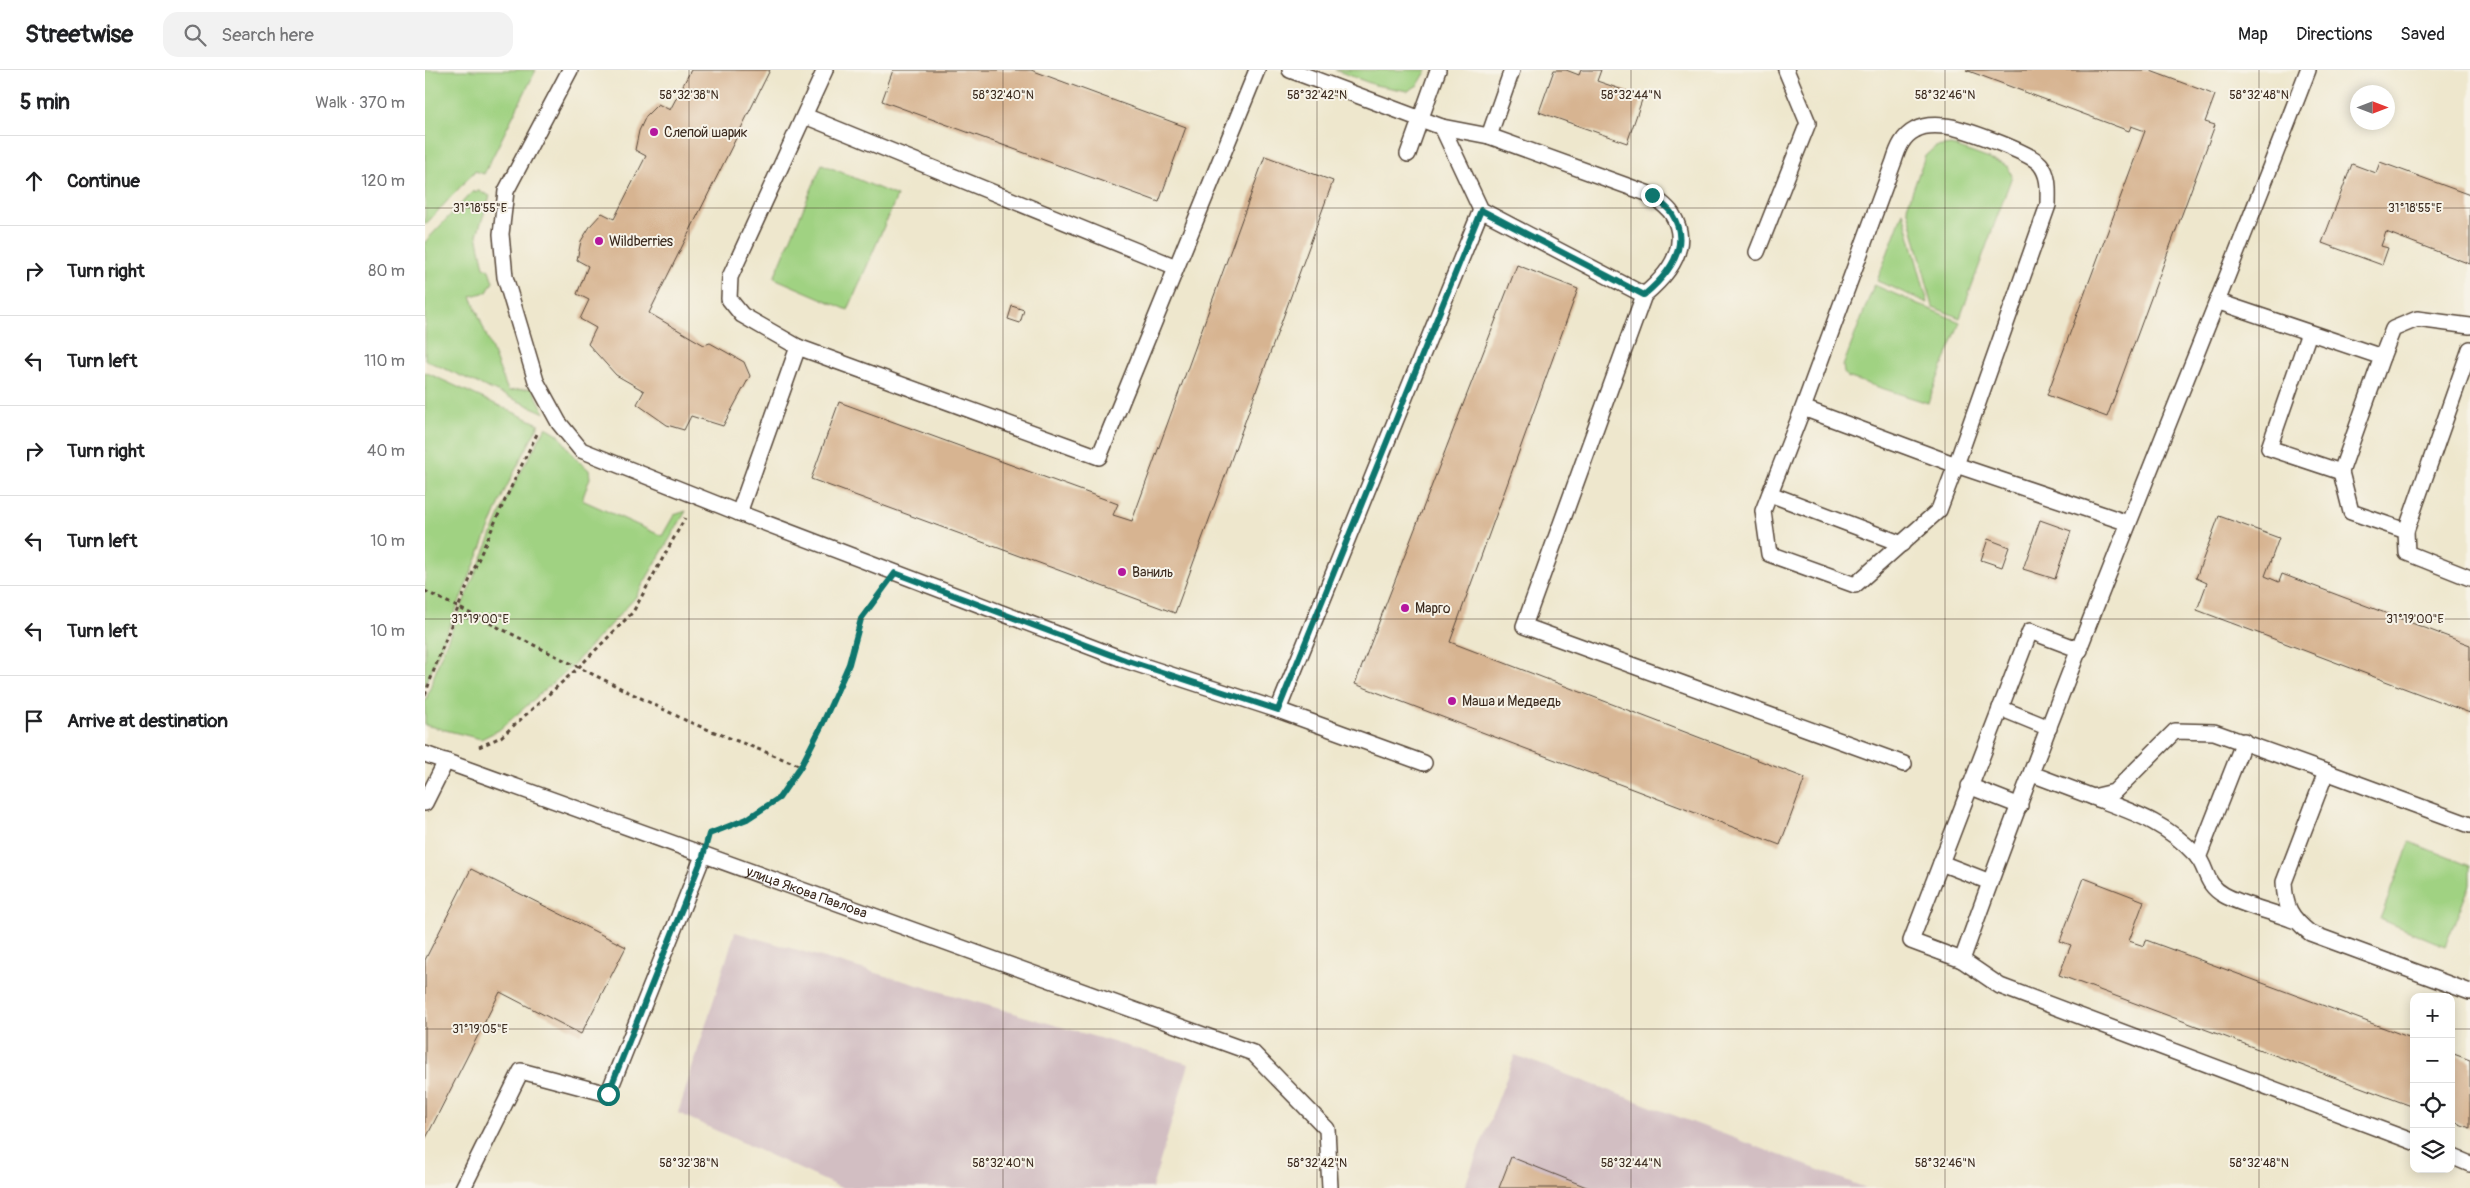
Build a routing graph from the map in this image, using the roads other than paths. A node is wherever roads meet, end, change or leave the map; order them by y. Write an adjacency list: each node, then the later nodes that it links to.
1 (570, 70): 28 (lane)
2 (825, 70): 9 (lane)
3 (1257, 70): 16 (lane)
4 (1290, 70): 10 (lane)
5 (1438, 70): 10 (lane)
6 (1512, 70): 12 (lane)
7 (1786, 70): 15 (lane)
8 (2308, 70): 18 (lane)
9 (805, 116): 16 (lane); 21 (lane)
10 (1421, 118): 11 (lane); 13 (lane)
11 (1443, 127): 12 (lane); 14 (lane)
12 (1489, 136): 17 (lane)
13 (1408, 154)
14 (1481, 210): 17 (lane); 35 (lane)
15 (1757, 252)
16 (1176, 267): 21 (lane)
17 (1644, 295): 41 (lane)
18 (2219, 302): 20 (lane); 29 (lane)
19 (2470, 326): 23 (lane)
20 (2309, 334): 23 (lane); 26 (lane)
21 (798, 347): 28 (lane)
22 (2470, 350): 30 (lane)
23 (2382, 357): 26 (lane)
24 (1803, 408): 25 (lane); 25 (lane); 27 (lane)
25 (1956, 465): 29 (lane); 31 (lane)
26 (2341, 472): 30 (lane)
27 (1770, 494): 31 (lane); 31 (lane)
28 (739, 513): 35 (lane)
29 (2128, 523): 33 (lane)
30 (2407, 531): 32 (lane)
31 (1902, 544)
32 (2470, 578)
33 (2080, 650): 34 (lane); 36 (lane)
34 (2000, 708): 36 (lane); 44 (lane)
35 (1278, 710): 40 (lane)
36 (2049, 728): 43 (lane)
37 (2244, 741): 42 (lane); 45 (lane); 50 (lane)
38 (425, 754): 39 (lane, улица Якова Павлова)
39 (446, 761): 46 (lane); 49 (lane, улица Якова Павлова)
40 (1424, 763)
41 (1904, 764)
42 (2326, 772): 48 (lane); 53 (lane)
43 (2032, 774): 45 (lane); 47 (lane)
44 (1969, 786): 47 (lane); 51 (lane)
45 (2093, 797): 50 (lane)
46 (425, 803)
47 (2020, 806): 52 (lane)
48 (2470, 825)
49 (703, 856): 59 (lane); 60 (lane, улица Якова Павлова)
50 (2198, 858): 53 (lane)
51 (1941, 863): 52 (lane); 54 (lane)
52 (1990, 882): 54 (lane)
53 (2293, 920): 55 (lane)
54 (1962, 960): 56 (lane)
55 (2470, 992)
56 (2410, 1140)
57 (2455, 1158): 58 (lane)
58 (2470, 1164)
59 (463, 1188)
60 (1330, 1188)

